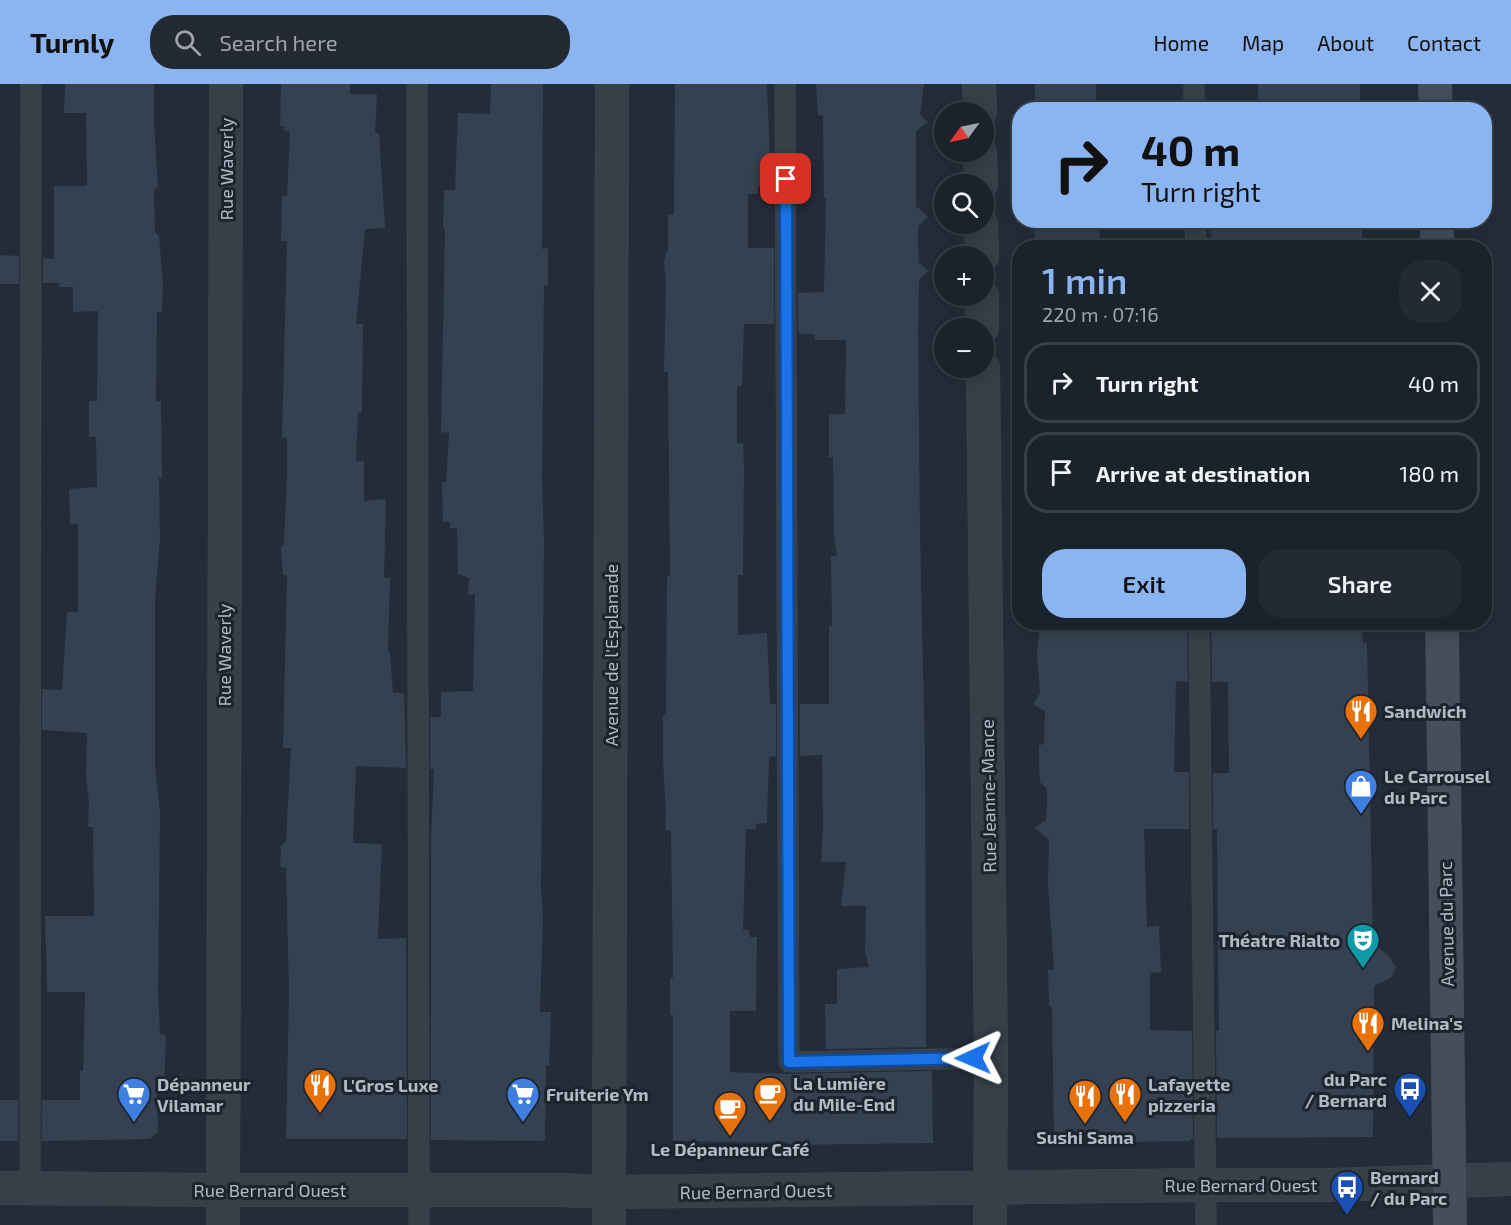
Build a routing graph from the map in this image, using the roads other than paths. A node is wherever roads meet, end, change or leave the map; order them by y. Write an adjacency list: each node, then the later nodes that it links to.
1 (31, 84): 19 (lane)
2 (226, 84): 21 (street, Rue Waverly)
3 (417, 84): 22 (lane)
4 (612, 84): 23 (street, Avenue de l'Esplanade)
5 (785, 84): 15 (lane)
6 (980, 84): 9 (street)
7 (1194, 84): 10 (lane)
8 (1436, 84): 11 (main road)
9 (980, 102)
10 (1194, 102)
11 (1436, 102)
12 (983, 378): 15 (street, Rue Jeanne-Mance)
13 (1199, 630): 18 (lane)
14 (1442, 630): 17 (main road, Avenue du Parc)
15 (991, 1058): 20 (street, Rue Jeanne-Mance)
16 (1511, 1179): 17 (street, Rue Bernard Ouest)
17 (1449, 1181): 18 (street, Rue Bernard Ouest); 29 (main road, Avenue du Parc)
18 (1205, 1185): 20 (street, Rue Bernard Ouest); 28 (lane)
19 (15, 1188): 21 (street, Rue Bernard Ouest)
20 (989, 1188): 23 (street, Rue Bernard Ouest); 27 (street, Rue Jeanne-Mance)
21 (222, 1190): 22 (street, Rue Bernard Ouest); 24 (street, Rue Waverly)
22 (419, 1190): 23 (street, Rue Bernard Ouest); 25 (lane)
23 (610, 1192): 26 (street, Avenue de l'Esplanade)
24 (223, 1225)
25 (419, 1225)
26 (609, 1225)
27 (990, 1225)
28 (1206, 1225)
29 (1450, 1225)

